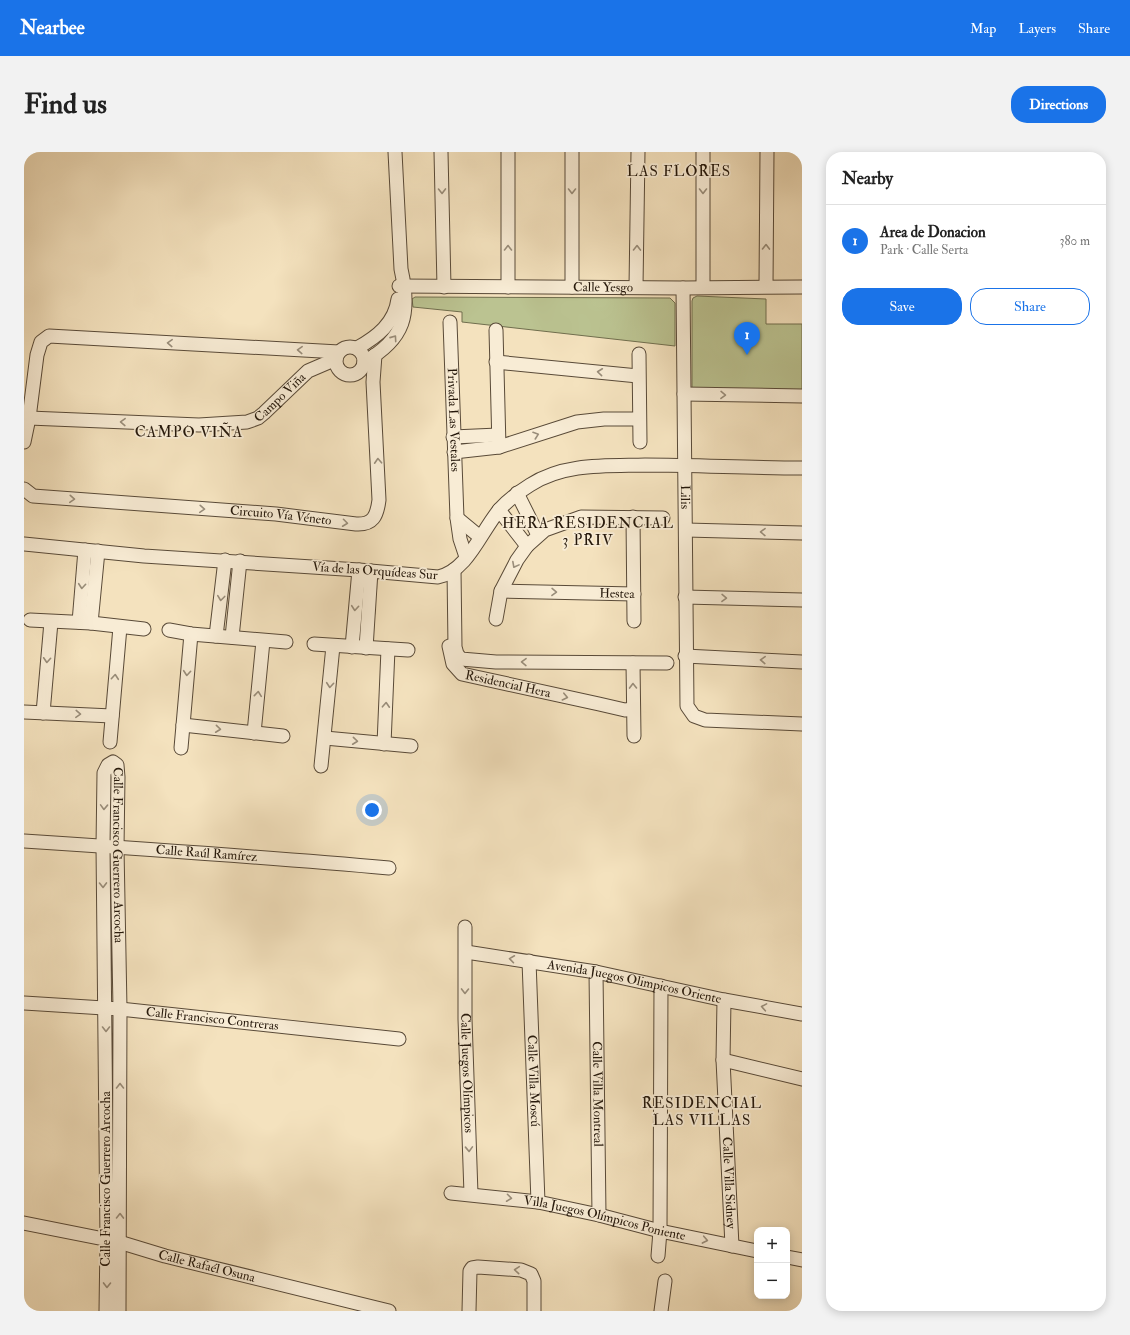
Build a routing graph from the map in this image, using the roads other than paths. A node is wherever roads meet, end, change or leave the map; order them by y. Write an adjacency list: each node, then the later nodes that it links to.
1 (395, 152): 8 (street)
2 (441, 152): 11 (street, one-way to 11)
3 (508, 152): 12 (street, one-way to 3)
4 (572, 152): 13 (street, one-way to 13)
5 (638, 152): 14 (street, one-way to 5)
6 (703, 152): 15 (street, one-way to 15)
7 (767, 152): 9 (street, one-way to 7)
8 (402, 286): 11 (street, Calle Yesgo); 19 (street); 22 (street, one-way to 8)
9 (766, 286): 10 (street, Calle Yesgo); 15 (street, Calle Yesgo)
10 (802, 286)
11 (444, 287): 12 (street, Calle Yesgo)
12 (508, 287): 13 (street, Calle Yesgo)
13 (572, 287): 14 (street, Calle Yesgo)
14 (636, 287): 16 (street, Calle Yesgo)
15 (703, 287): 16 (street, Calle Yesgo)
16 (683, 288): 25 (street, Lilis)
17 (450, 322): 29 (street, Privada Las Vestales)
18 (496, 330): 23 (street)
19 (356, 348): 21 (street); 22 (street)
20 (639, 354): 24 (street)
21 (337, 356): 22 (street); 27 (street, Campo Viña, one-way to 27); 27 (street, one-way to 27)
22 (370, 359): 36 (street, Circuito Vía Véneto, one-way to 22)
23 (496, 362): 24 (street, one-way to 23); 30 (street)
24 (638, 376): 28 (street)
25 (684, 394): 26 (street, one-way to 26); 34 (street, Lilis)
26 (802, 396)
27 (29, 418): 31 (street)
28 (639, 419): 30 (street, one-way to 28); 32 (street)
29 (454, 437): 30 (street); 33 (street, Privada Las Vestales)
30 (498, 441): 33 (street)
31 (24, 442)
32 (640, 442)
33 (454, 452): 40 (street, Privada Las Vestales)
34 (684, 465): 35 (street, Vía de las Orquídeas Sur); 37 (street, Vía de las Orquídeas Sur); 42 (street, Lilis)
35 (802, 468)
36 (24, 489)
37 (517, 493): 38 (street, Vía de las Orquídeas Sur); 44 (street)
38 (500, 510): 45 (street, Vía de las Orquídeas Sur); 47 (street)
39 (633, 517): 41 (street); 44 (street); 56 (street, Hestea)
40 (457, 518): 45 (street); 50 (street, Privada Las Vestales)
41 (663, 518)
42 (686, 530): 43 (street, one-way to 42); 57 (street, Lilis)
43 (802, 533)
44 (538, 535): 47 (street)
45 (480, 537): 50 (street, Vía de las Orquídeas Sur)
46 (24, 544): 48 (street, Vía de las Orquídeas Sur)
47 (527, 546): 55 (street, one-way to 55)
48 (84, 550): 49 (street, Vía de las Orquídeas Sur); 63 (street, one-way to 63)
49 (98, 551): 51 (street, Vía de las Orquídeas Sur); 63 (street)
50 (466, 557): 54 (street, Vía de las Orquídeas Sur)
51 (225, 560): 52 (street, Vía de las Orquídeas Sur); 68 (street, one-way to 68)
52 (240, 561): 53 (street, Vía de las Orquídeas Sur); 69 (street)
53 (365, 570): 54 (street, Vía de las Orquídeas Sur); 74 (street, one-way to 74); 76 (street)
54 (450, 572): 75 (street, Residencial Hera)
55 (501, 591): 56 (street, Hestea, one-way to 56); 59 (street)
56 (634, 594): 61 (street)
57 (686, 597): 58 (street, one-way to 58); 79 (street, Lilis)
58 (802, 600)
59 (496, 619)
60 (30, 620): 62 (street)
61 (634, 621)
62 (50, 622): 63 (street); 87 (street, one-way to 87)
63 (85, 623): 64 (street)
64 (120, 627): 65 (street); 88 (street, one-way to 64)
65 (144, 630)
66 (169, 630): 67 (street)
67 (191, 634): 68 (street); 90 (street, one-way to 90)
68 (216, 636): 69 (street)
69 (232, 637): 70 (street)
70 (263, 641): 71 (street); 91 (street, one-way to 70)
71 (286, 642)
72 (314, 644): 73 (street)
73 (333, 646): 74 (street); 94 (street, one-way to 94)
74 (352, 647): 76 (street)
75 (452, 647): 80 (street, Residencial Hera); 84 (street, Residencial Hera)
76 (366, 648): 77 (street)
77 (388, 649): 78 (street); 96 (street, one-way to 77)
78 (408, 650)
79 (685, 656): 81 (street, one-way to 79); 89 (street, Lilis)
80 (496, 662): 83 (street, Residencial Hera, one-way to 80); 84 (street)
81 (802, 662)
82 (666, 663): 83 (street, Residencial Hera)
83 (633, 664): 85 (street, one-way to 83)
84 (493, 681): 85 (street, Residencial Hera, one-way to 85)
85 (633, 709): 93 (street)
86 (24, 712): 87 (street)
87 (43, 713): 88 (street, one-way to 88)
88 (112, 716): 95 (street)
89 (802, 724)
90 (183, 725): 91 (street, one-way to 91); 98 (street)
91 (254, 733): 92 (street)
92 (283, 736)
93 (634, 736)
94 (325, 738): 96 (street, one-way to 96); 99 (street)
95 (110, 742)
96 (384, 744): 97 (street)
97 (411, 746)
98 (182, 748)
99 (322, 766)
100 (104, 785): 101 (street); 101 (street, Calle Francisco Guerrero Arcocha); 103 (street, Calle Francisco Guerrero Arcocha, one-way to 103)
101 (118, 785): 104 (street, Calle Francisco Guerrero Arcocha)
102 (24, 841): 103 (street, Calle Raúl Ramírez)
103 (103, 846): 104 (street, Calle Raúl Ramírez); 113 (street, Calle Francisco Guerrero Arcocha, one-way to 113)
104 (117, 848): 105 (street, Calle Raúl Ramírez); 114 (street, Calle Francisco Guerrero Arcocha)
105 (389, 868)
106 (465, 927): 107 (street, Calle Juegos Olímpicos)
107 (466, 952): 108 (street, Avenida Juegos Olimpicos Oriente, one-way to 107); 120 (street, Calle Juegos Olímpicos, one-way to 120)
108 (529, 961): 109 (street, Avenida Juegos Olimpicos Oriente); 121 (street, Calle Villa Moscú)
109 (596, 972): 110 (street, Avenida Juegos Olimpicos Oriente); 122 (street, Calle Villa Montreal)
110 (661, 986): 111 (street, Avenida Juegos Olimpicos Oriente); 124 (street)
111 (724, 1000): 115 (street, Avenida Juegos Olimpicos Oriente, one-way to 111); 117 (street, Calle Villa Sidney)
112 (24, 1003): 113 (street, Calle Francisco Contreras)
113 (106, 1008): 114 (street, Calle Francisco Contreras); 125 (street, Calle Francisco Guerrero Arcocha, one-way to 125)
114 (120, 1009): 116 (street, Calle Francisco Contreras); 125 (street, Calle Francisco Guerrero Arcocha, one-way to 114)
115 (802, 1014)
116 (399, 1039)
117 (723, 1060): 118 (street); 126 (street, Calle Villa Sidney)
118 (802, 1079)
119 (451, 1193): 120 (street, Villa Juegos Olímpicos Poniente)
120 (471, 1194): 121 (street, Villa Juegos Olímpicos Poniente, one-way to 121)
121 (538, 1202): 122 (street, Villa Juegos Olímpicos Poniente)
122 (599, 1215): 124 (street, Villa Juegos Olímpicos Poniente)
123 (24, 1223): 125 (street, Calle Rafaél Osuna)
124 (660, 1231): 126 (street, Villa Juegos Olímpicos Poniente, one-way to 126); 128 (street)
125 (113, 1241): 132 (street, Calle Francisco Guerrero Arcocha, one-way to 132); 133 (street, Calle Francisco Guerrero Arcocha); 134 (street, Calle Rafaél Osuna)
126 (732, 1246): 127 (street, Villa Juegos Olímpicos Poniente)
127 (754, 1250)
128 (658, 1256)
129 (790, 1258): 130 (street)
130 (802, 1260)
131 (665, 1280): 137 (street)
132 (106, 1311)
133 (119, 1311)
134 (388, 1311)
135 (469, 1311): 136 (street, one-way to 135)
136 (534, 1311)
137 (661, 1311): 138 (street)
138 (664, 1311)

